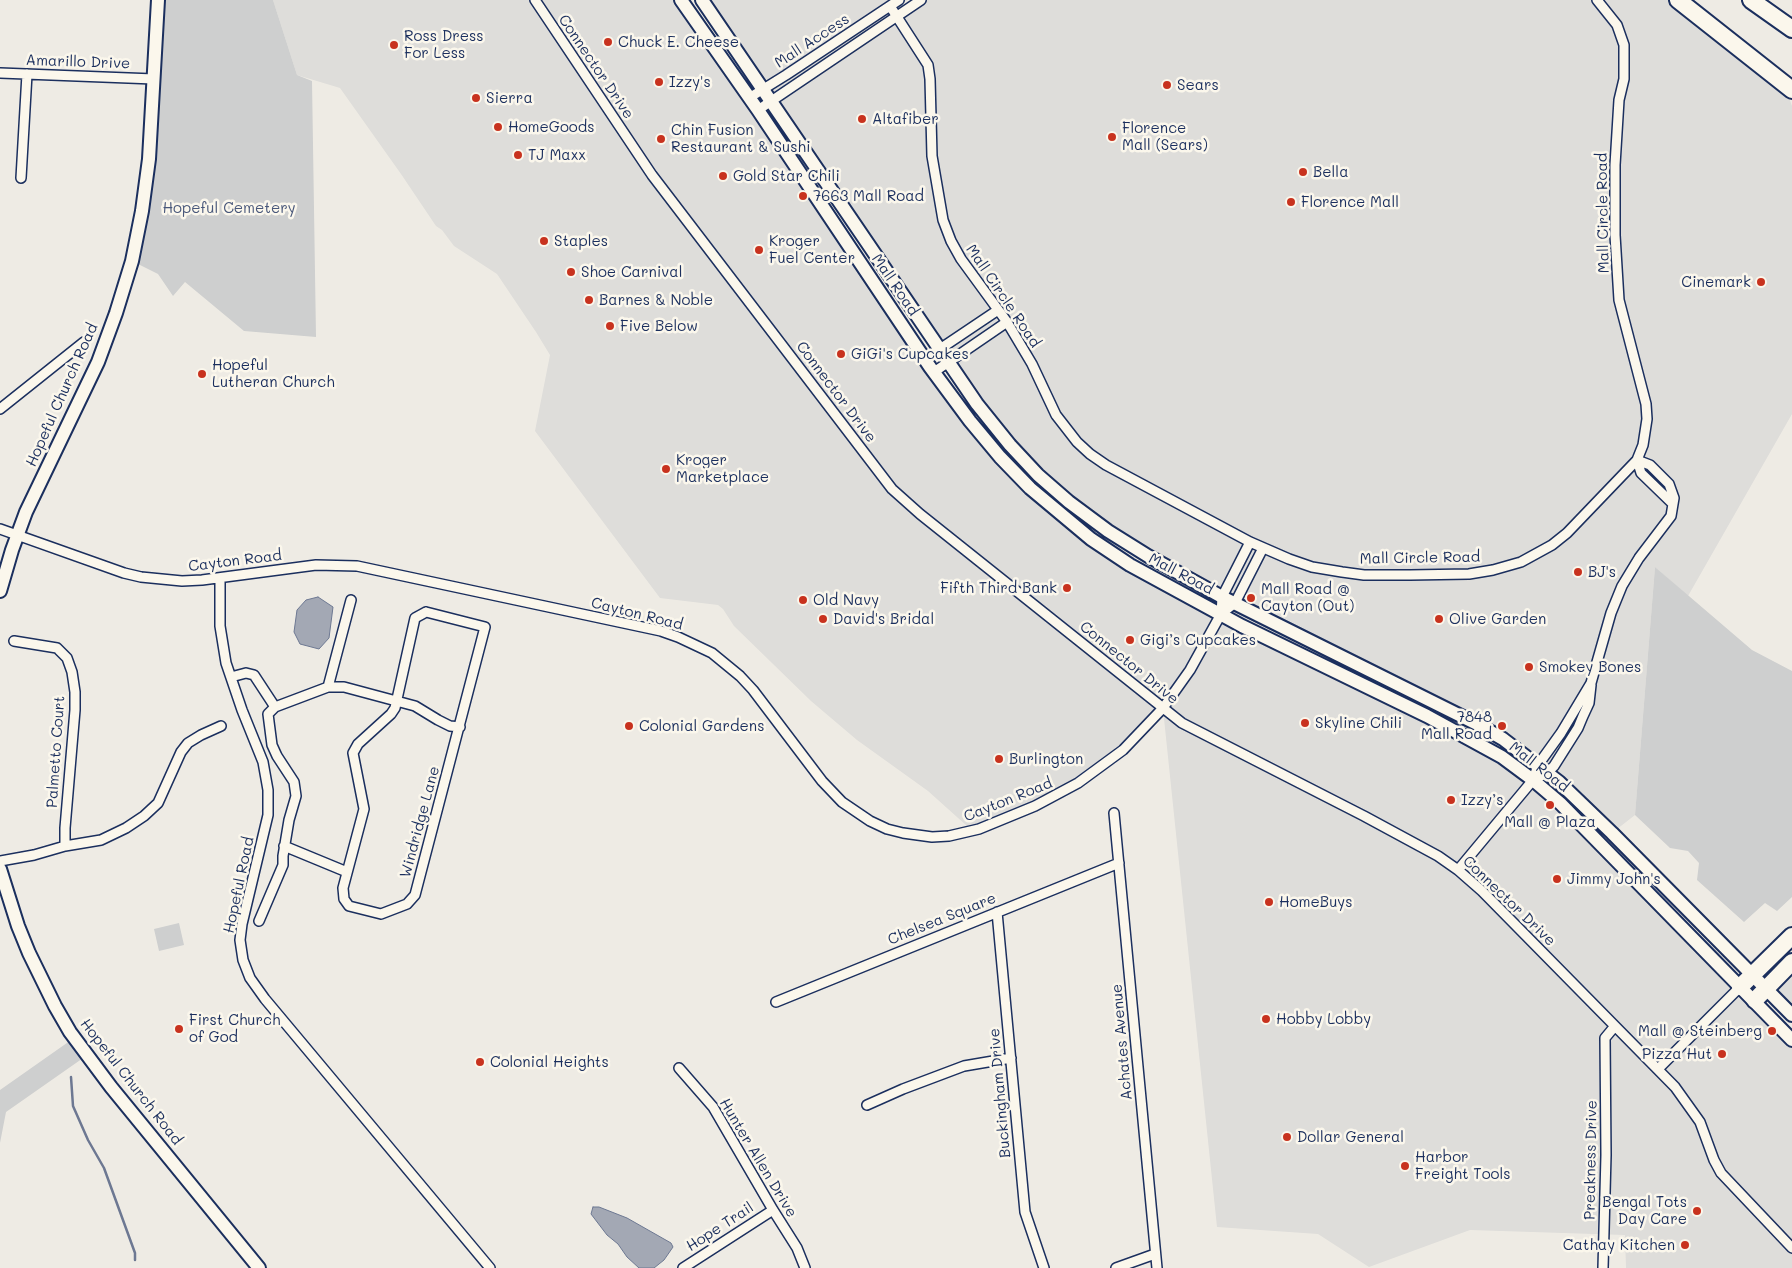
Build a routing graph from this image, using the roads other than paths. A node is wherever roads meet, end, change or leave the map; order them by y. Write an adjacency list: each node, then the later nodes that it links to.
1 (158, 0): 15 (main road, Hopeful Church Road)
2 (535, 0): 47 (street, Connector Drive)
3 (681, 0): 18 (main road, Mall Road)
4 (702, 0): 16 (main road, Mall Road)
5 (899, 0): 10 (street)
6 (921, 0): 11 (street)
7 (1597, 0): 30 (street, Mall Circle Road)
8 (1678, 0): 17 (highway)
9 (1751, 0): 12 (highway)
10 (890, 6): 11 (street, Mall Circle Road); 16 (street, Mall Access)
11 (897, 16): 19 (street, Mall Access); 22 (street, Mall Circle Road)
12 (1792, 29)
13 (0, 73): 14 (street, Amarillo Drive)
14 (27, 74): 15 (street, Amarillo Drive); 21 (street)
15 (154, 79): 32 (main road, Hopeful Church Road)
16 (763, 89): 18 (street, Mall Access); 19 (main road, Mall Road)
17 (1792, 90)
18 (749, 98): 20 (main road, Mall Road)
19 (772, 101): 20 (street, Mall Access); 25 (main road, Mall Road)
20 (758, 110): 26 (main road, Mall Road)
21 (21, 178)
22 (998, 310): 23 (street, Mall Circle Road); 25 (street)
23 (1007, 322): 27 (street); 33 (street, Mall Circle Road)
24 (84, 342): 29 (street)
25 (940, 349): 26 (street); 27 (main road, Mall Road)
26 (925, 359): 28 (main road, Mall Road)
27 (949, 362): 28 (street); 37 (main road, Mall Road)
28 (934, 372): 40 (main road, Mall Road)
29 (0, 409)
30 (1637, 460): 34 (street, Mall Circle Road); 43 (street)
31 (0, 528): 32 (street, Cayton Road)
32 (17, 535): 35 (street, Cayton Road); 36 (main road, Hopeful Church Road)
33 (1250, 542): 34 (street, Mall Circle Road); 37 (street)
34 (1263, 548): 39 (street)
35 (220, 578): 42 (street, Hopeful Road); 47 (street, Cayton Road)
36 (0, 591)
37 (1222, 596): 39 (main road, Mall Road); 40 (street)
38 (351, 600): 44 (street)
39 (1235, 603): 40 (street); 50 (main road, Mall Road)
40 (1221, 614): 47 (street, Cayton Road); 51 (main road, Mall Road)
41 (14, 641): 53 (street, Palmetto Court)
42 (230, 677): 46 (street); 80 (street, Hopeful Road)
43 (1591, 683): 50 (street); 50 (street)
44 (328, 687): 45 (street); 46 (street)
45 (396, 701): 49 (street); 49 (street, Windridge Lane); 59 (street, Windridge Lane)
46 (275, 706): 54 (street)
47 (1163, 708): 58 (street, Connector Drive)
48 (221, 726): 53 (street)
49 (460, 727): 59 (street, Windridge Lane)
50 (1542, 769): 51 (street); 64 (main road, Mall Road)
51 (1533, 780): 58 (street); 65 (main road, Mall Road)
52 (1114, 813): 56 (street, Achates Avenue)
53 (65, 846): 55 (street)
54 (284, 846): 59 (street); 61 (street)
55 (0, 861)
56 (1119, 863): 60 (street, Chelsea Square); 78 (street, Achates Avenue)
57 (0, 869): 79 (main road, Hopeful Church Road)
58 (1458, 870): 70 (street, Connector Drive)
59 (347, 872)
60 (997, 912): 68 (street, Chelsea Square); 72 (street, Buckingham Drive)
61 (259, 921)
62 (1792, 936): 64 (highway)
63 (1792, 962): 66 (highway)
64 (1753, 974): 65 (highway); 66 (main road, Mall Road)
65 (1740, 987): 67 (main road, Mall Road); 74 (street)
66 (1767, 988): 67 (highway); 69 (main road, Mall Road)
67 (1755, 1000): 71 (main road, Mall Road)
68 (776, 1002)
69 (1792, 1015)
70 (1615, 1026): 74 (street, Connector Drive); 86 (street, Preakness Drive)
71 (1792, 1040)
72 (1011, 1058): 75 (street); 83 (street, Buckingham Drive)
73 (679, 1068): 76 (street, Hunter Allen Drive)
74 (1658, 1069): 77 (street, Connector Drive)
75 (867, 1105)
76 (772, 1210): 81 (street, Hope Trail); 82 (street, Hunter Allen Drive)
77 (1792, 1248)
78 (1155, 1254): 84 (street); 85 (street, Achates Avenue)
79 (259, 1268)
80 (490, 1268)
81 (683, 1268)
82 (805, 1268)
83 (1044, 1268)
84 (1116, 1268)
85 (1157, 1268)
86 (1603, 1268)

